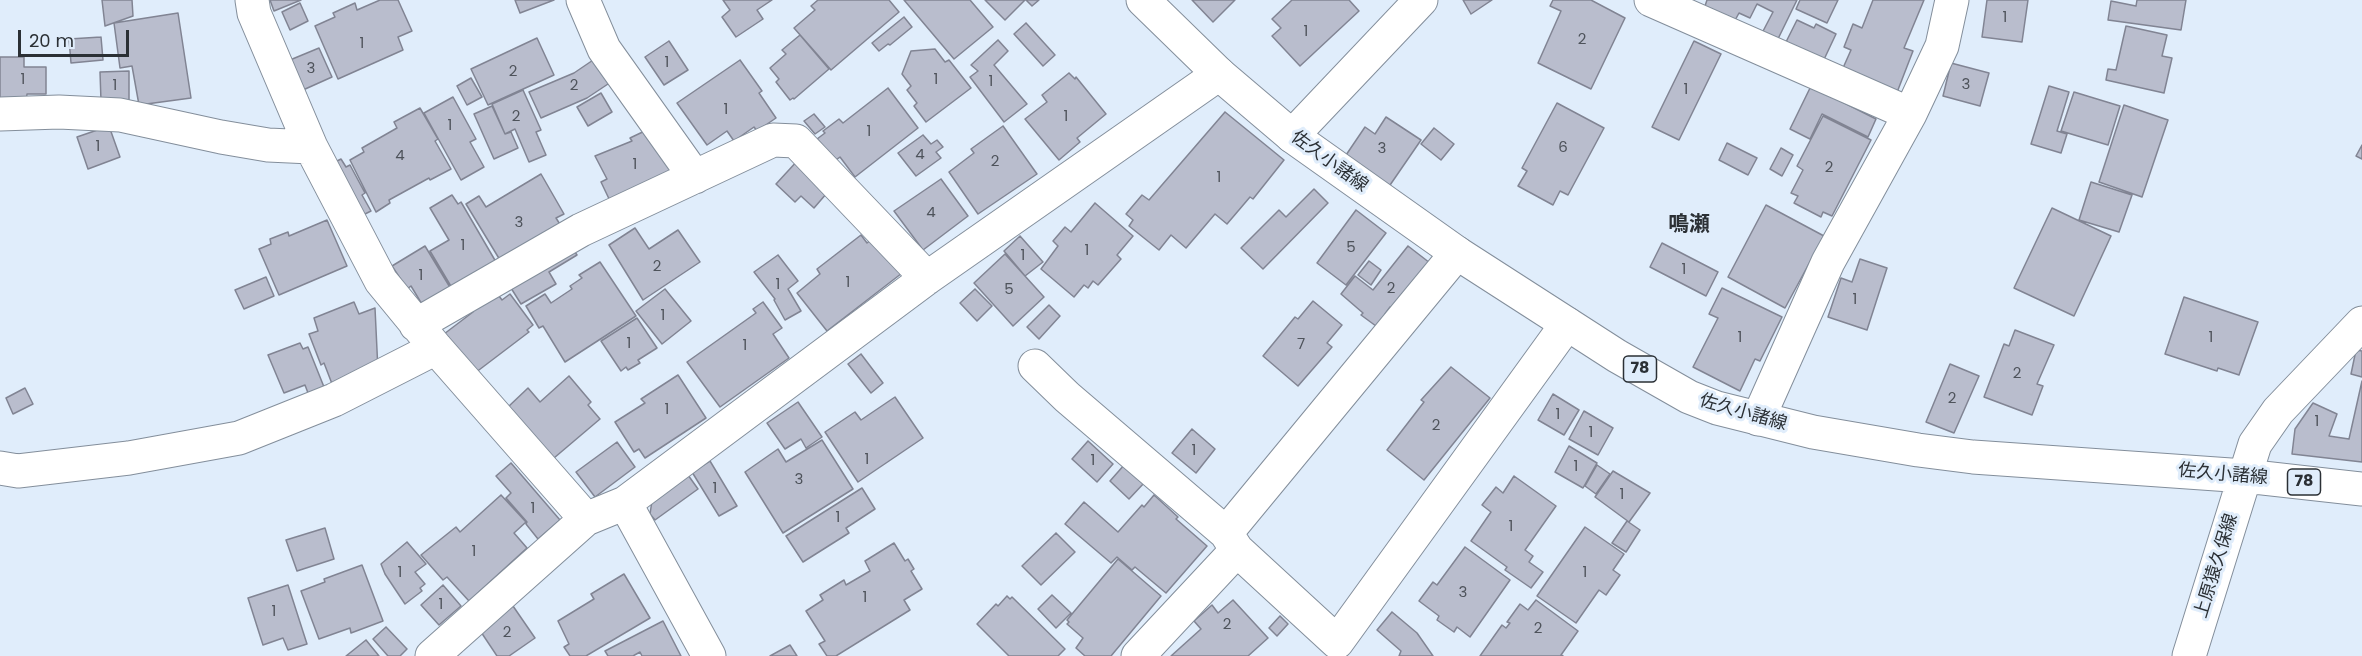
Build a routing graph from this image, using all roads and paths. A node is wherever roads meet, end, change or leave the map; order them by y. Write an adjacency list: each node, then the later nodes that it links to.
1 (252, 0): 11 (street)
2 (583, 0): 12 (street)
3 (1143, 0): 7 (street, 佐久小諸線 / 78)
4 (1421, 0): 10 (street)
5 (1651, 0): 9 (street)
6 (1952, 0): 9 (street)
7 (1219, 74): 10 (street, 佐久小諸線 / 78); 14 (street)
8 (0, 114): 11 (street)
9 (1910, 114): 19 (street)
10 (1292, 136): 13 (street, 佐久小諸線 / 78)
11 (311, 147): 17 (street)
12 (696, 177): 14 (street); 17 (street)
13 (1457, 253): 16 (street, 佐久小諸線 / 78); 25 (street)
14 (927, 278): 23 (street)
15 (2362, 323): 21 (street, 上原猿久保線)
16 (1568, 324): 19 (street, 佐久小諸線 / 78); 26 (street)
17 (426, 337): 20 (street); 24 (street)
18 (1035, 366): 25 (street)
19 (1758, 419): 21 (street, 佐久小諸線 / 78)
20 (0, 468)
21 (2246, 476): 22 (street, 佐久小諸線 / 78); 30 (street, 上原猿久保線)
22 (2362, 489)
23 (625, 503): 24 (street); 28 (street)
24 (586, 519): 27 (street)
25 (1232, 541): 26 (street); 29 (street)
26 (1337, 649)
27 (432, 656)
28 (709, 656)
29 (1138, 656)
30 (2189, 656)

